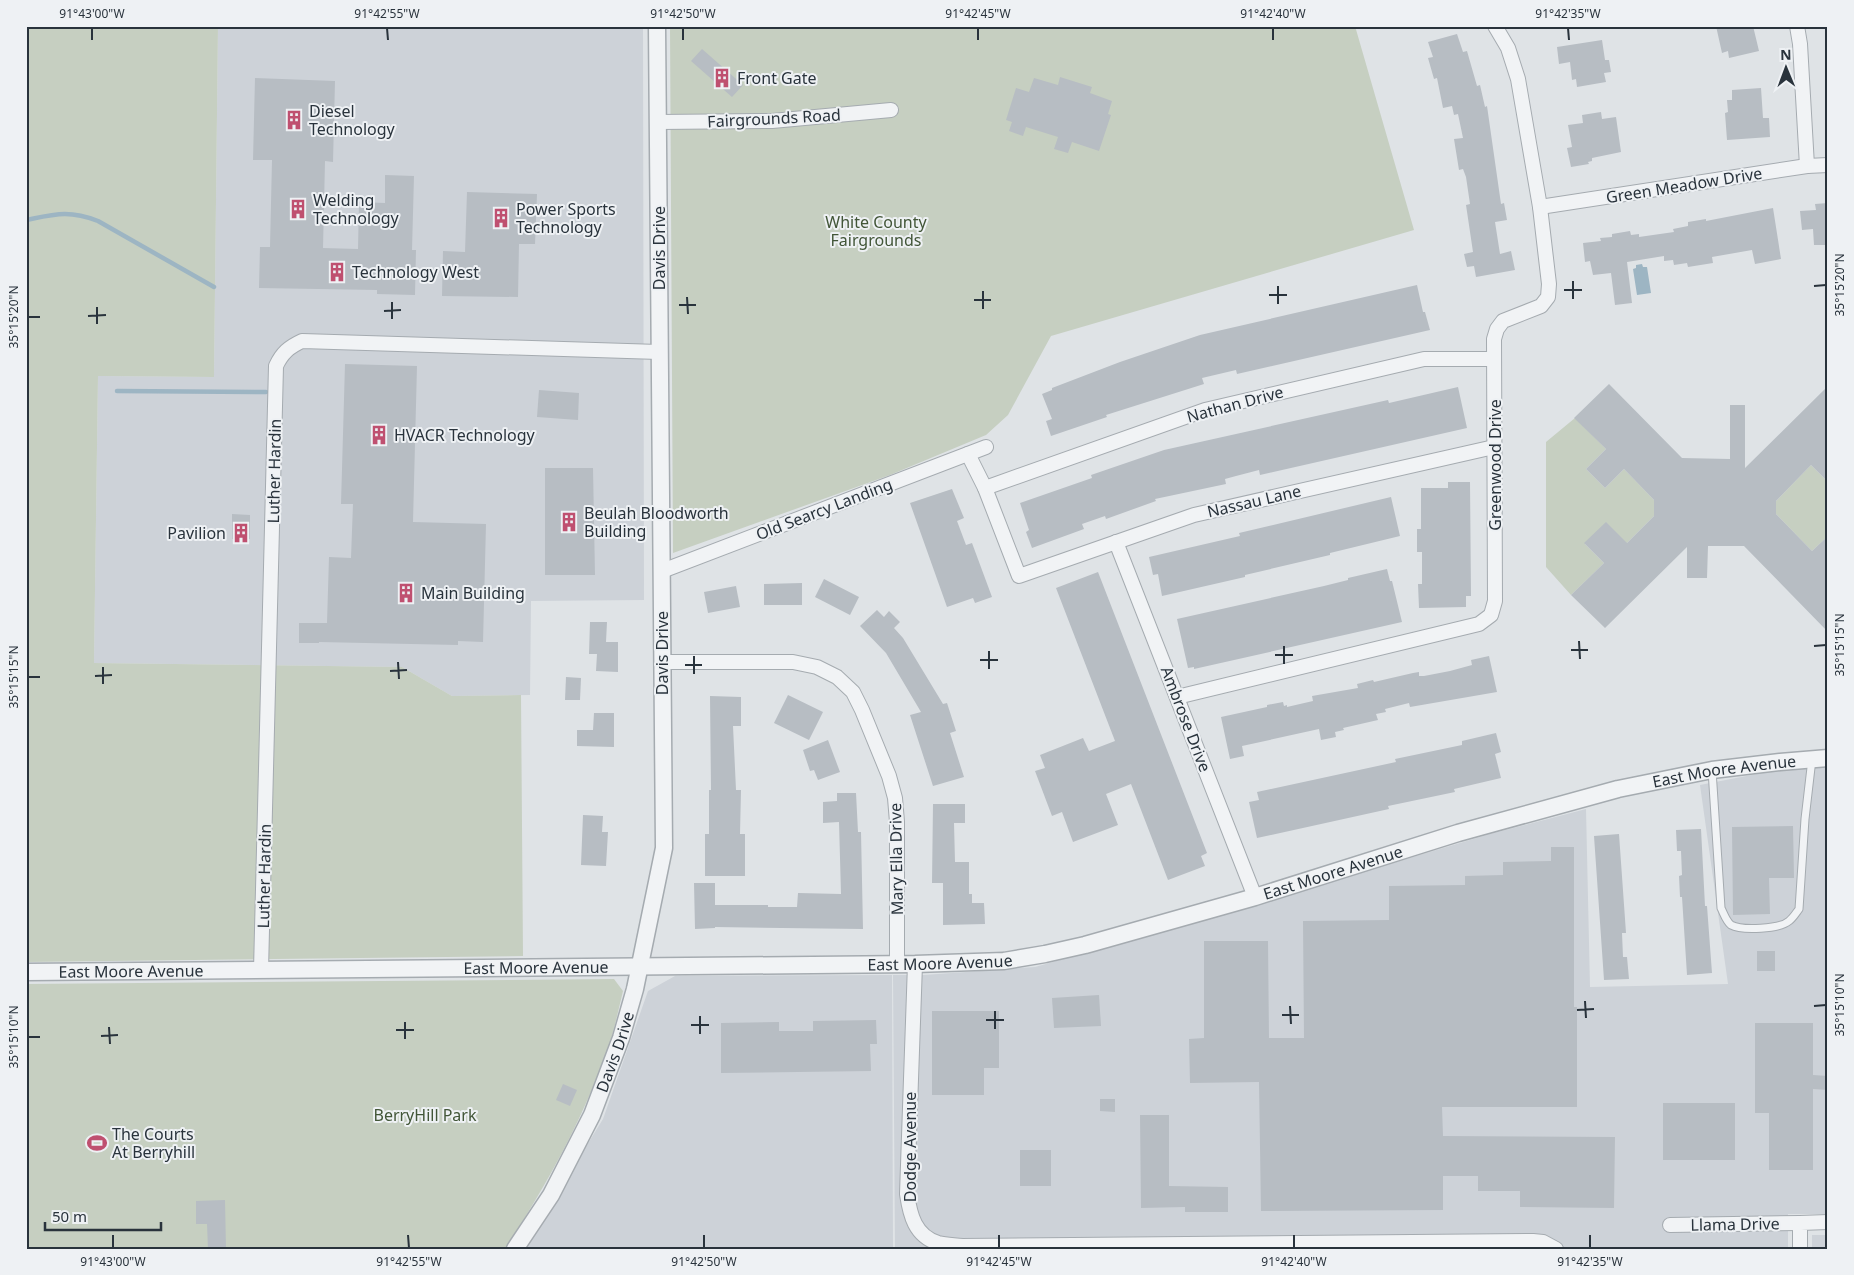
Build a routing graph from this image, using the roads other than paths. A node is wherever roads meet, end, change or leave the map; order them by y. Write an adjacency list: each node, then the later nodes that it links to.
1 (657, 26): 5 (street, Davis Drive)
2 (1495, 26): 8 (street, Greenwood Drive)
3 (1797, 26): 7 (street)
4 (891, 110): 5 (street, Fairgrounds Road)
5 (658, 122): 9 (street, Davis Drive)
6 (1828, 165): 7 (street, Green Meadow Drive)
7 (1807, 166): 8 (street, Green Meadow Drive)
8 (1540, 207): 10 (street, Greenwood Drive)
9 (659, 352): 16 (street, Davis Drive); 25 (street, Luther Hardin)
10 (1494, 359): 12 (street, Greenwood Drive); 14 (street, Nathan Drive)
11 (986, 447): 13 (street, Old Searcy Landing)
12 (1494, 447): 15 (street, Nassau Lane); 18 (street, Greenwood Drive)
13 (968, 454): 14 (street); 16 (street, Old Searcy Landing)
14 (985, 488): 15 (street, Nassau Lane)
15 (1116, 542): 18 (street, Ambrose Drive)
16 (662, 571): 17 (street, Davis Drive)
17 (663, 662): 22 (street, Mary Ella Drive); 24 (street, Davis Drive)
18 (1177, 697): 21 (street, Ambrose Drive)
19 (1820, 758): 20 (street, East Moore Avenue); 20 (lane)
20 (1712, 770): 21 (street, East Moore Avenue)
21 (1256, 897): 23 (street, East Moore Avenue)
22 (897, 964): 23 (street, East Moore Avenue); 24 (street, East Moore Avenue)
23 (915, 964): 30 (street, Dodge Avenue)
24 (638, 966): 25 (street, East Moore Avenue); 31 (street, Davis Drive)
25 (262, 970): 26 (street, East Moore Avenue)
26 (26, 972)
27 (1800, 1222): 28 (street, Llama Drive); 29 (street, Llama Drive); 32 (street, Llama Drive)
28 (1828, 1222)
29 (1670, 1225)
30 (1554, 1247)
31 (515, 1249)
32 (1800, 1249)

